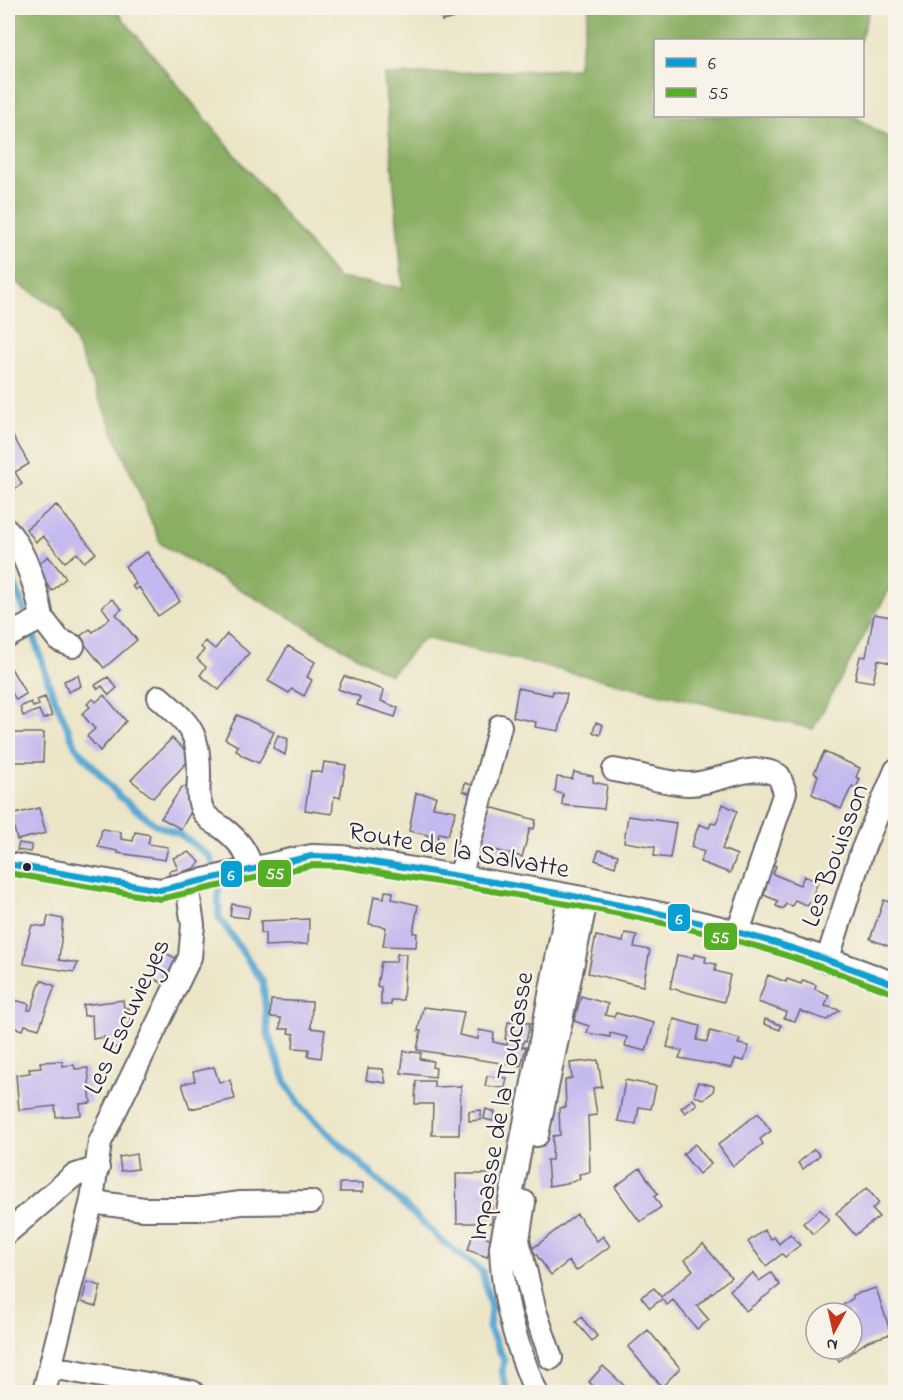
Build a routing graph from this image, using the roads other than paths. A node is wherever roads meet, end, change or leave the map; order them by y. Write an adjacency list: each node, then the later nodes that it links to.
1 (8, 531): 2 (street)
2 (26, 626): 3 (street)
3 (73, 646)
4 (159, 697): 9 (street)
5 (500, 726): 10 (street)
6 (614, 770): 13 (street)
7 (896, 770): 14 (street, Les Bouisson)
8 (8, 864): 11 (street, Route de la Salvatte)
9 (252, 869): 10 (street, Route de la Salvatte); 11 (street, Route de la Salvatte)
10 (460, 878): 12 (street, Route de la Salvatte)
11 (187, 885): 16 (street, Les Escuvieyes)
12 (577, 898): 13 (street, Route de la Salvatte); 19 (street)
13 (738, 932): 14 (street, Route de la Salvatte)
14 (827, 961): 15 (street, Route de la Salvatte)
15 (896, 985)
16 (98, 1168): 17 (street, Les Escuvieyes); 20 (street)
17 (92, 1202): 18 (street); 22 (street, Les Escuvieyes)
18 (311, 1202)
19 (512, 1222): 21 (street); 25 (street, Impasse de la Toucasse)
20 (8, 1232)
21 (551, 1358)
22 (51, 1367): 23 (street, Les Escuvieyes); 24 (street)
23 (44, 1392)
24 (192, 1392)
25 (536, 1392)

